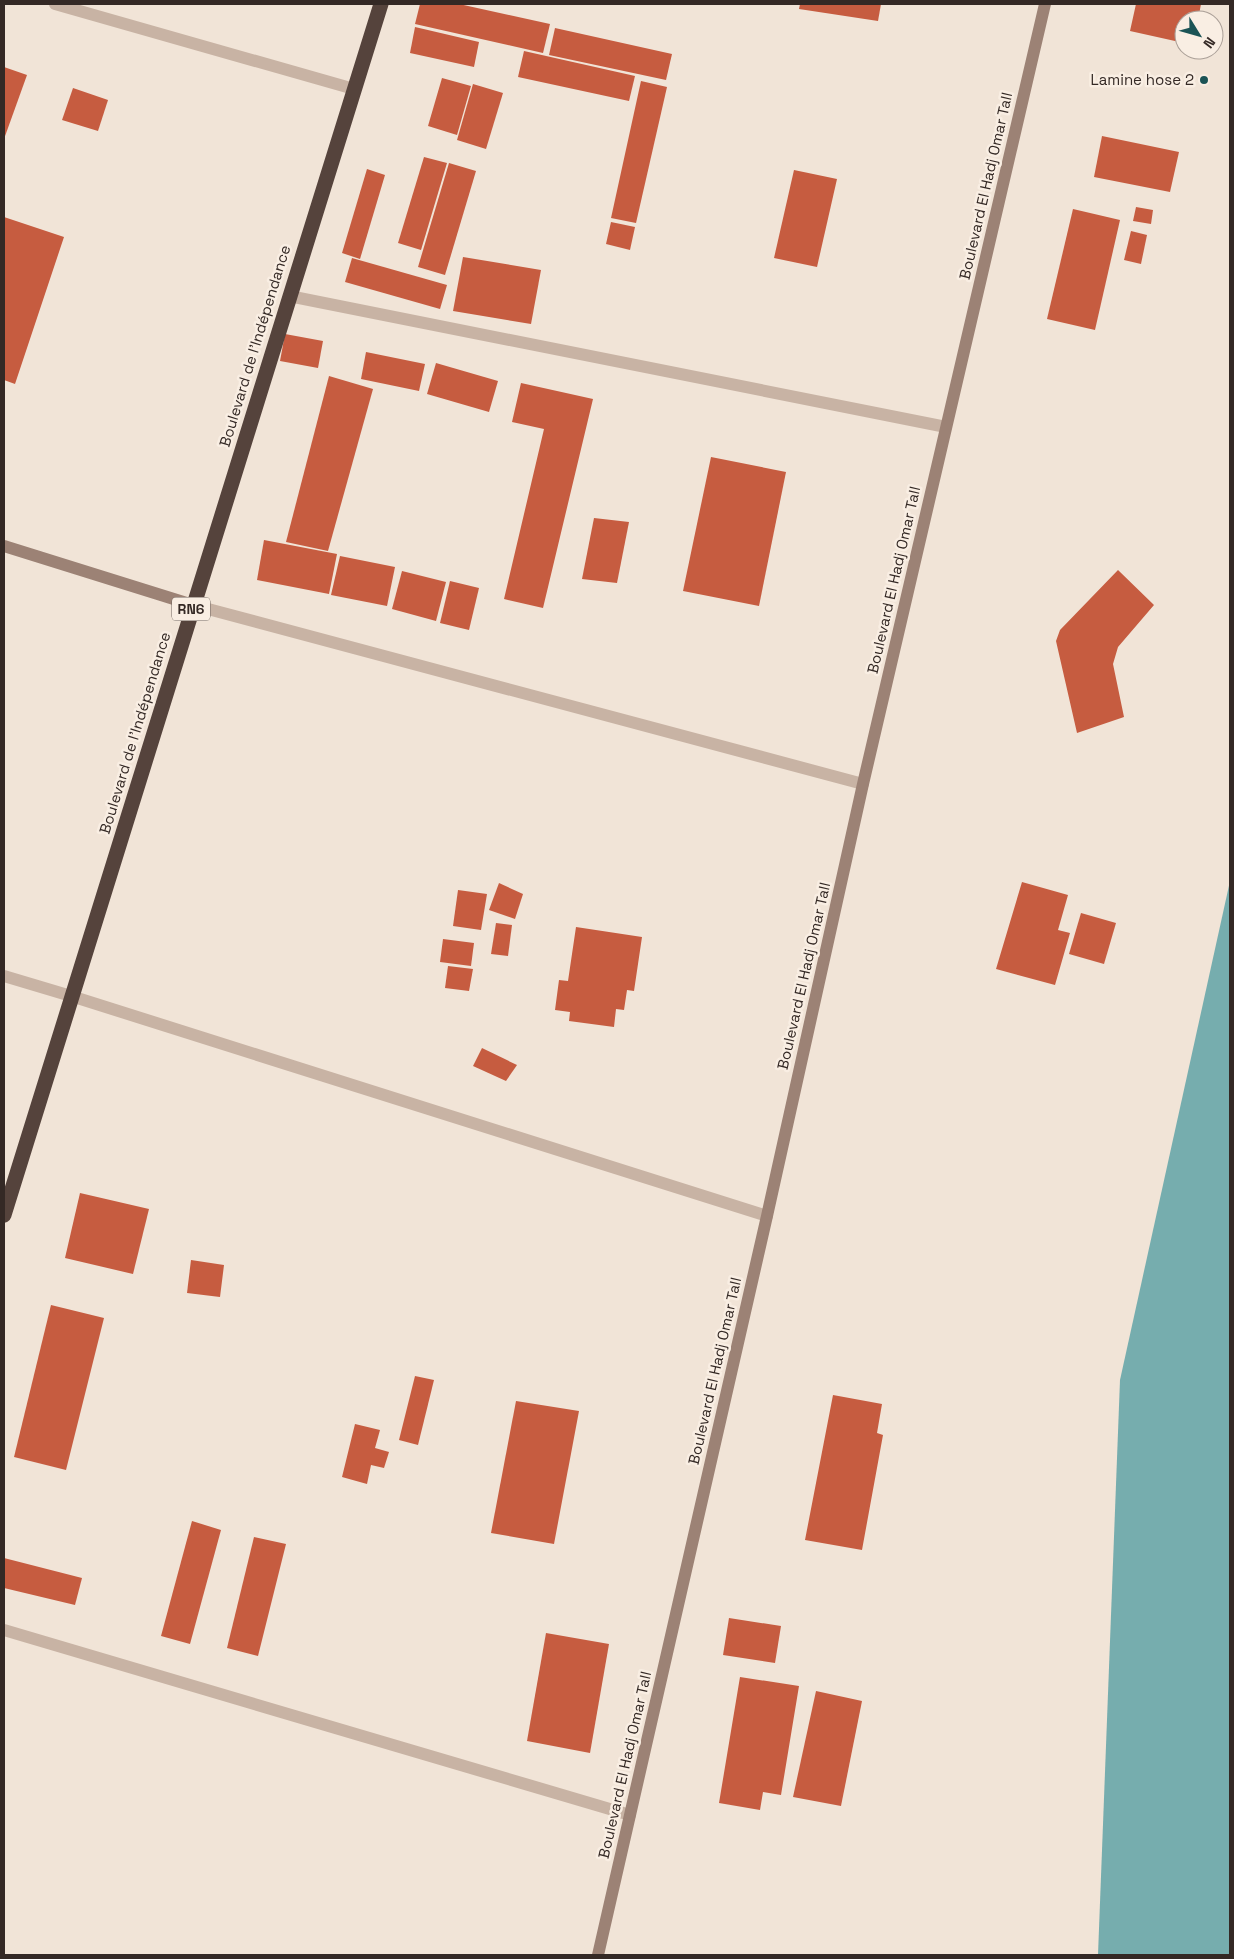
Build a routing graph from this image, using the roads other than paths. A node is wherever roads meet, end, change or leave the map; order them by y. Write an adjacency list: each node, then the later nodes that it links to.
1 (55, 4): 4 (street)
2 (381, 4): 4 (highway, Boulevard de l'Indépendance / RN6)
3 (1045, 4): 6 (street, Boulevard El Hadj Omar Tall)
4 (354, 89): 5 (highway, Boulevard de l'Indépendance / RN6)
5 (289, 296): 6 (street); 8 (highway, Boulevard de l'Indépendance / RN6)
6 (946, 427): 9 (street, Boulevard El Hadj Omar Tall)
7 (4, 546): 8 (street)
8 (193, 605): 9 (street); 11 (highway, Boulevard de l'Indépendance / RN6)
9 (863, 784): 13 (street, Boulevard El Hadj Omar Tall)
10 (4, 976): 11 (street)
11 (71, 996): 12 (highway, Boulevard de l'Indépendance / RN6); 13 (street)
12 (4, 1215)
13 (767, 1216): 15 (street, Boulevard El Hadj Omar Tall)
14 (4, 1630): 15 (street)
15 (630, 1815): 16 (street, Boulevard El Hadj Omar Tall)
16 (598, 1955)

